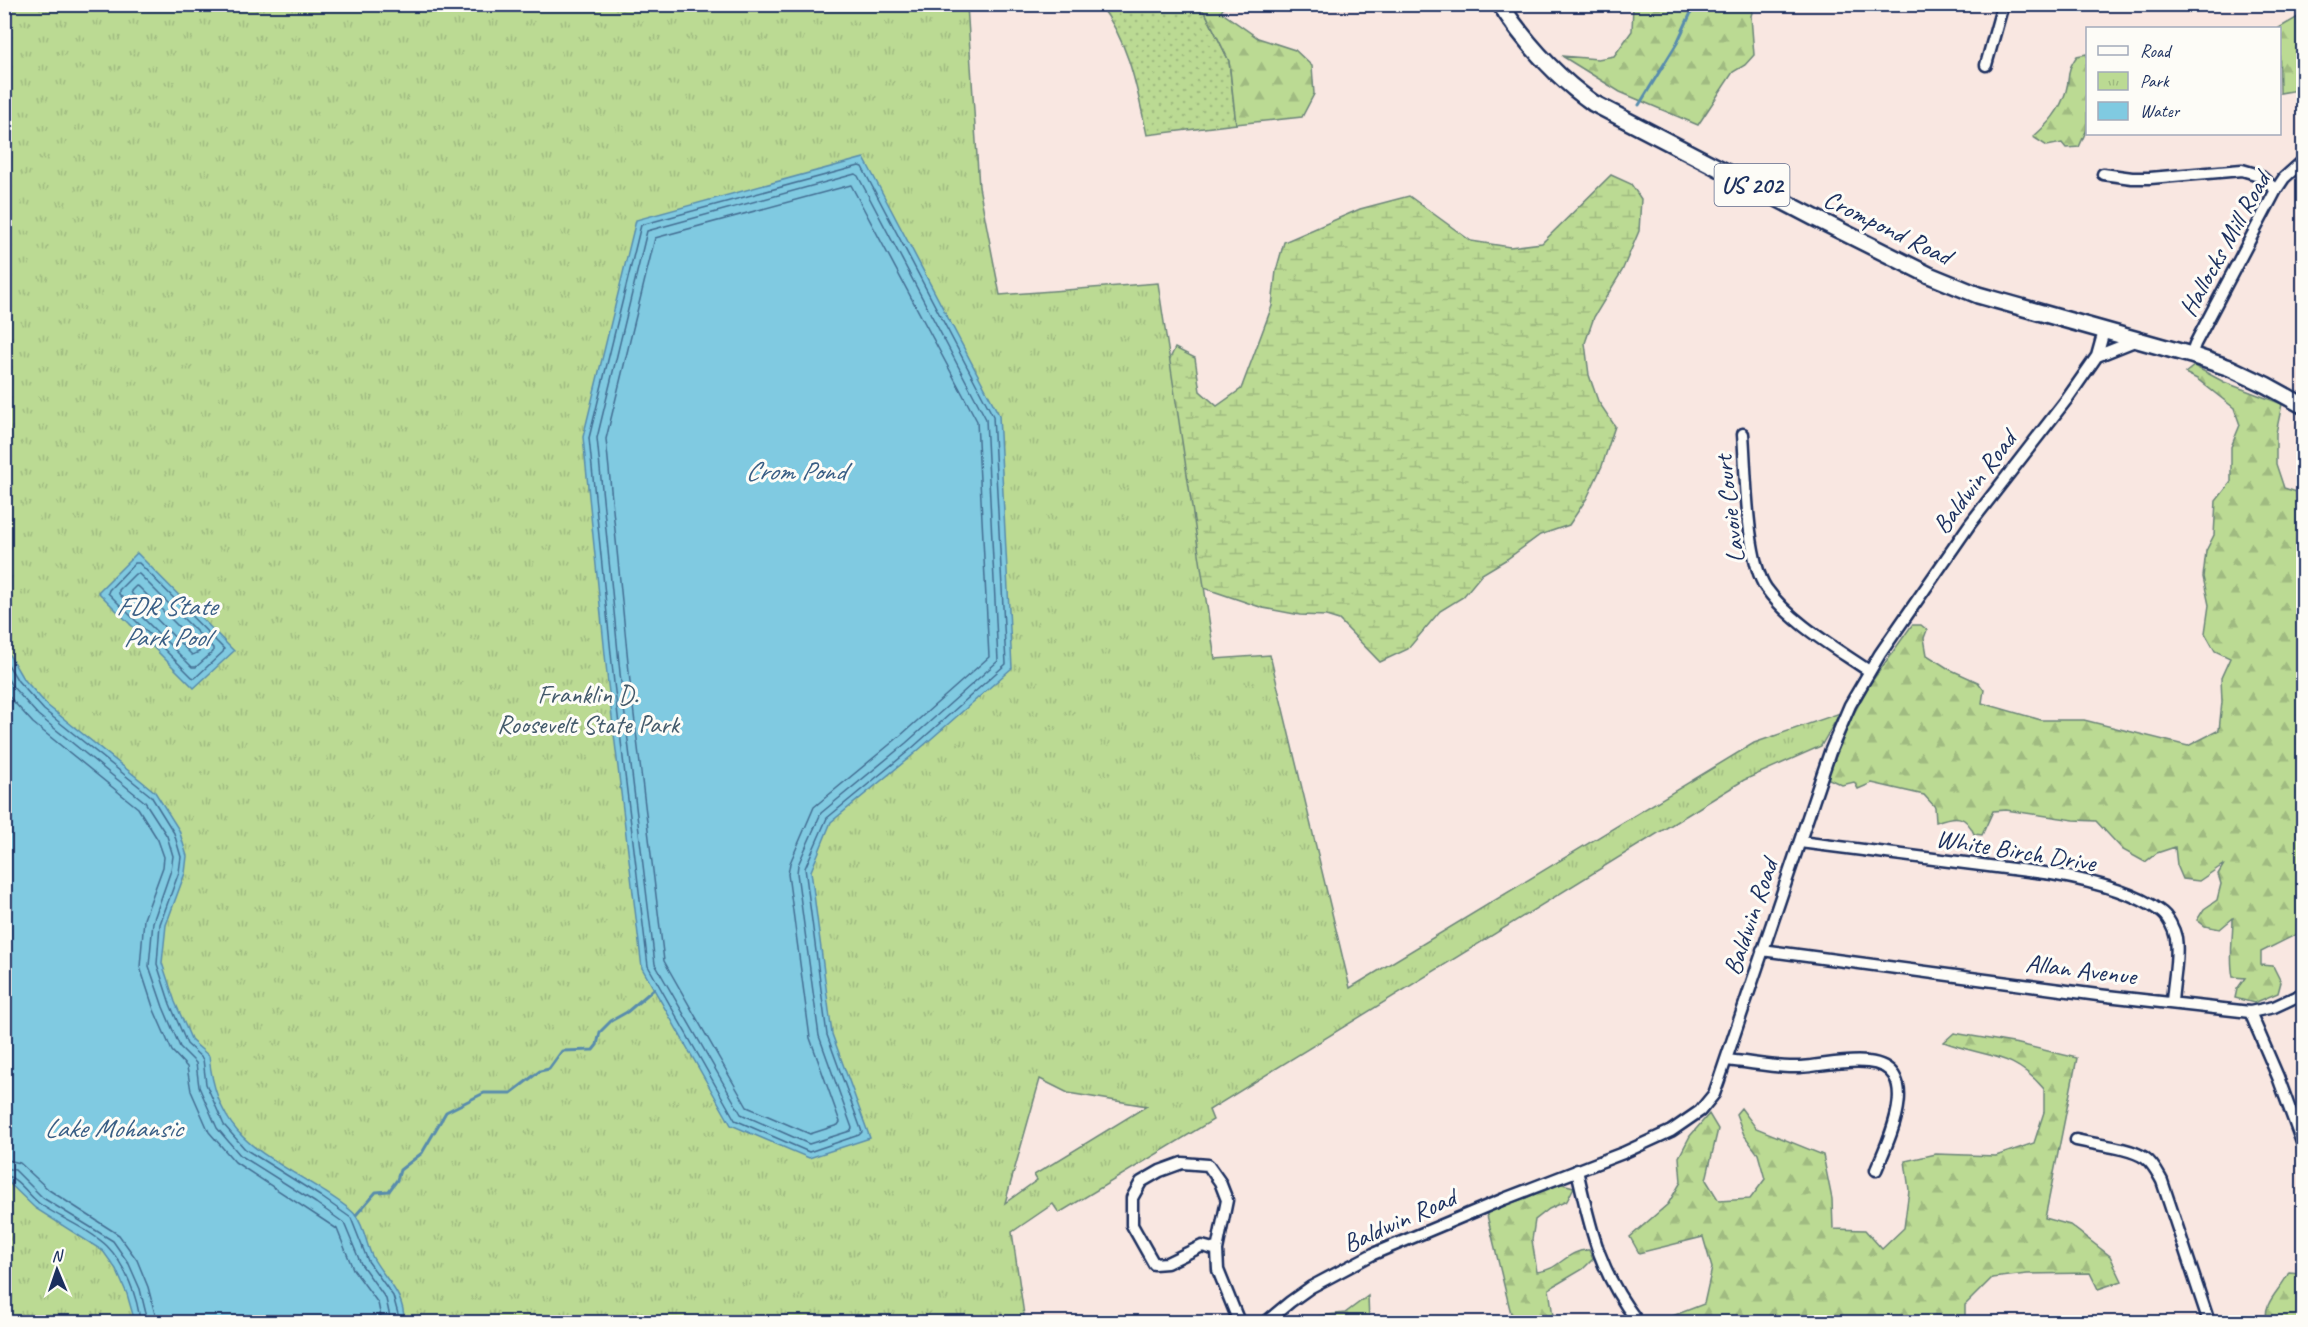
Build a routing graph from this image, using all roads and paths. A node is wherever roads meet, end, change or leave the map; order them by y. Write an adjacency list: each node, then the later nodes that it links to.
1 (1500, 4): 7 (highway, Crompond Road / US 202)
2 (2003, 4): 3 (street)
3 (1986, 65)
4 (2304, 160): 6 (street, Hallocks Mill Road)
5 (2103, 174): 6 (street)
6 (2276, 190): 9 (street, Hallocks Mill Road)
7 (2104, 331): 8 (highway, Crompond Road / US 202); 10 (street, Baldwin Road)
8 (2137, 340): 9 (highway, Crompond Road / US 202); 10 (street)
9 (2191, 355): 11 (highway, Crompond Road / US 202)
10 (2097, 356): 13 (street, Baldwin Road)
11 (2304, 406)
12 (1743, 434): 13 (street, Lavoie Court)
13 (1869, 671): 14 (street, Baldwin Road)
14 (1800, 842): 15 (street, Baldwin Road); 17 (street, White Birch Drive)
15 (1762, 950): 17 (street, Allan Avenue); 19 (street, Baldwin Road)
16 (2304, 993): 18 (street)
17 (2172, 1002): 18 (street, Allan Avenue)
18 (2250, 1012): 21 (street)
19 (1726, 1060): 22 (street, Baldwin Road); 23 (street)
20 (2076, 1140): 28 (street)
21 (2304, 1148)
22 (1577, 1170): 26 (street, Baldwin Road); 27 (street)
23 (1876, 1170)
24 (1217, 1250): 24 (street); 25 (street)
25 (1239, 1323)
26 (1266, 1323)
27 (1638, 1323)
28 (2209, 1323)

